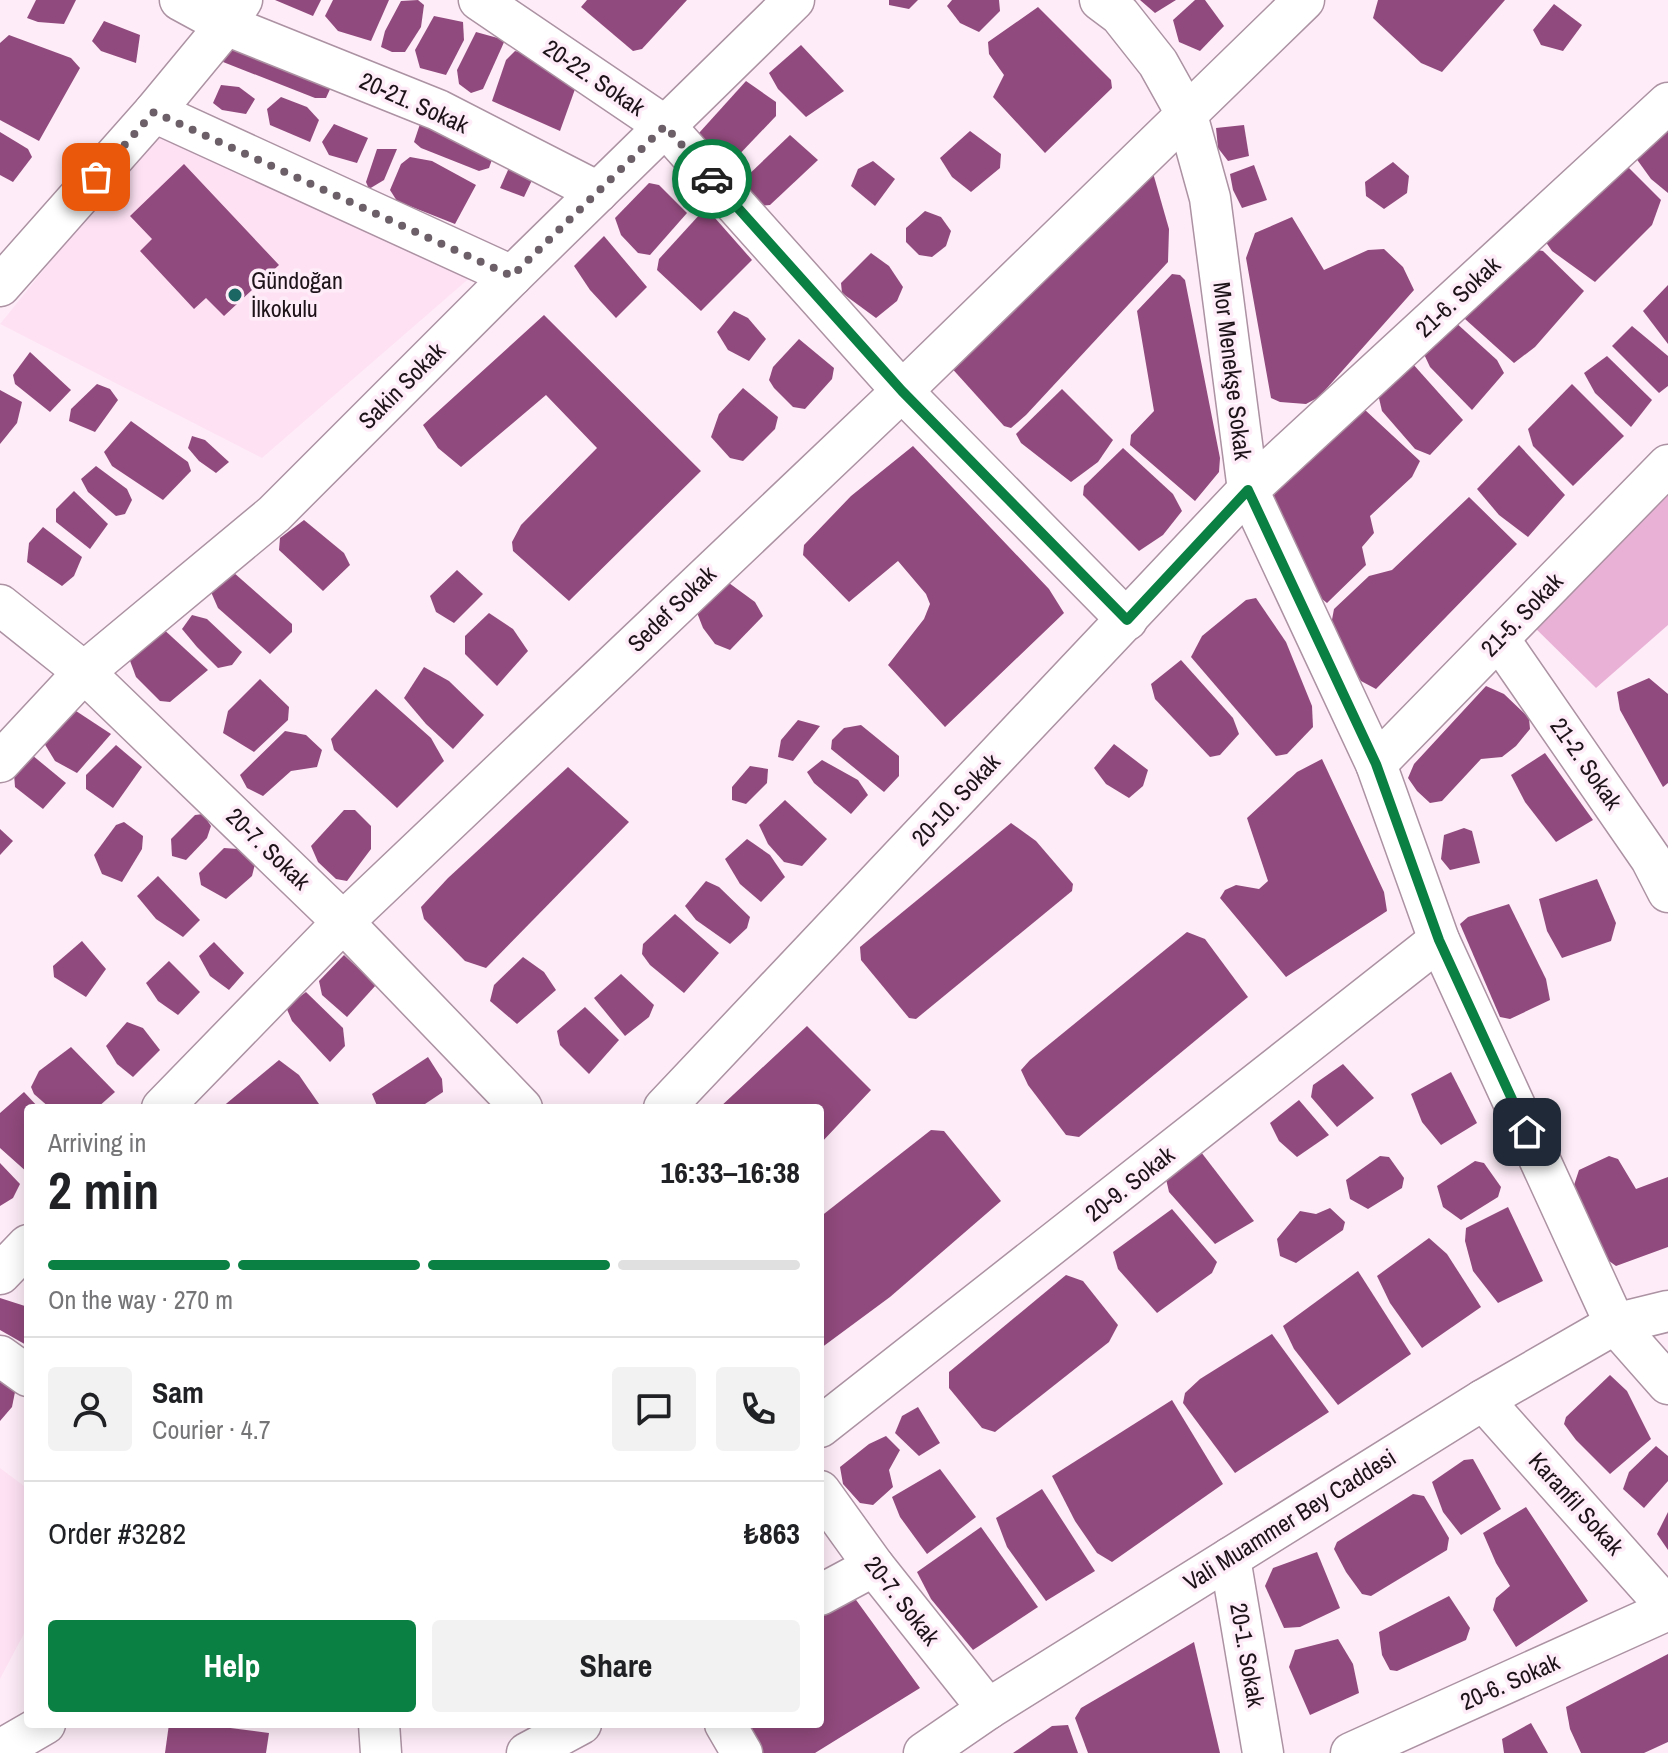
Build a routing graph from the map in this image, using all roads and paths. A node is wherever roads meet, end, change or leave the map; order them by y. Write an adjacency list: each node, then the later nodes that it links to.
1 (180, 0): 6 (street, 20-21. Sokak)
2 (479, 0): 10 (street, 20-22. Sokak)
3 (794, 0): 10 (street, Sakin Sokak)
4 (1100, 0): 9 (street, Mor Menekşe Sokak)
5 (1304, 0): 9 (street, Sedef Sokak)
6 (234, 12): 8 (street); 11 (street, 20-21. Sokak)
7 (1668, 103): 16 (street, 21-6. Sokak)
8 (154, 112): 12 (street); 13 (street)
9 (1187, 115): 14 (street, Sedef Sokak); 16 (street, Mor Menekşe Sokak)
10 (665, 126): 11 (street, Sakin Sokak); 14 (street, 20-22. Sokak)
11 (598, 192): 12 (street, Sakin Sokak)
12 (512, 276): 20 (street, Sakin Sokak)
13 (0, 286)
14 (902, 391): 18 (street, 20-22. Sokak); 24 (street, Sedef Sokak)
15 (1668, 465): 19 (street, 21-5. Sokak)
16 (1248, 490): 18 (street, 20-10. Sokak); 22 (street, Mor Menekşe Sokak)
17 (0, 605): 20 (street, 20-7. Sokak)
18 (1127, 620): 28 (street, 20-10. Sokak)
19 (1499, 639): 22 (street, 21-5. Sokak); 23 (street, 21-2. Sokak)
20 (84, 672): 21 (street, Sakin Sokak); 24 (street, 20-7. Sokak)
21 (0, 762)
22 (1376, 764): 25 (street, Mor Menekşe Sokak)
23 (1662, 866)
24 (343, 922): 26 (street, Sedef Sokak); 27 (street, 20-7. Sokak)
25 (1439, 940): 32 (street, Mor Menekşe Sokak); 37 (street, 20-9. Sokak)
26 (166, 1104)
27 (518, 1104)
28 (668, 1104)
29 (24, 1249): 30 (street)
30 (0, 1274)
31 (1668, 1311): 32 (street, Vali Muammer Bey Caddesi)
32 (1615, 1324): 35 (street, Mor Menekşe Sokak); 36 (street, Vali Muammer Bey Caddesi)
33 (0, 1356): 34 (street)
34 (24, 1373)
35 (1668, 1384)
36 (1483, 1400): 39 (street, Vali Muammer Bey Caddesi); 42 (street, Karanfil Sokak)
37 (824, 1424)
38 (824, 1497): 40 (street, 20-7. Sokak)
39 (1230, 1558): 43 (street, Vali Muammer Bey Caddesi); 53 (street, 20-1. Sokak)
40 (874, 1566): 41 (street); 43 (street, 20-7. Sokak)
41 (824, 1593)
42 (1668, 1609): 54 (street, 20-6. Sokak)
43 (988, 1709): 52 (street, Vali Muammer Bey Caddesi)
44 (38, 1728): 48 (street)
45 (379, 1728): 49 (street)
46 (574, 1728): 50 (street)
47 (727, 1728): 51 (street)
48 (0, 1750)
49 (381, 1753)
50 (527, 1753)
51 (742, 1753)
52 (924, 1753)
53 (1263, 1753)
54 (1351, 1753)

